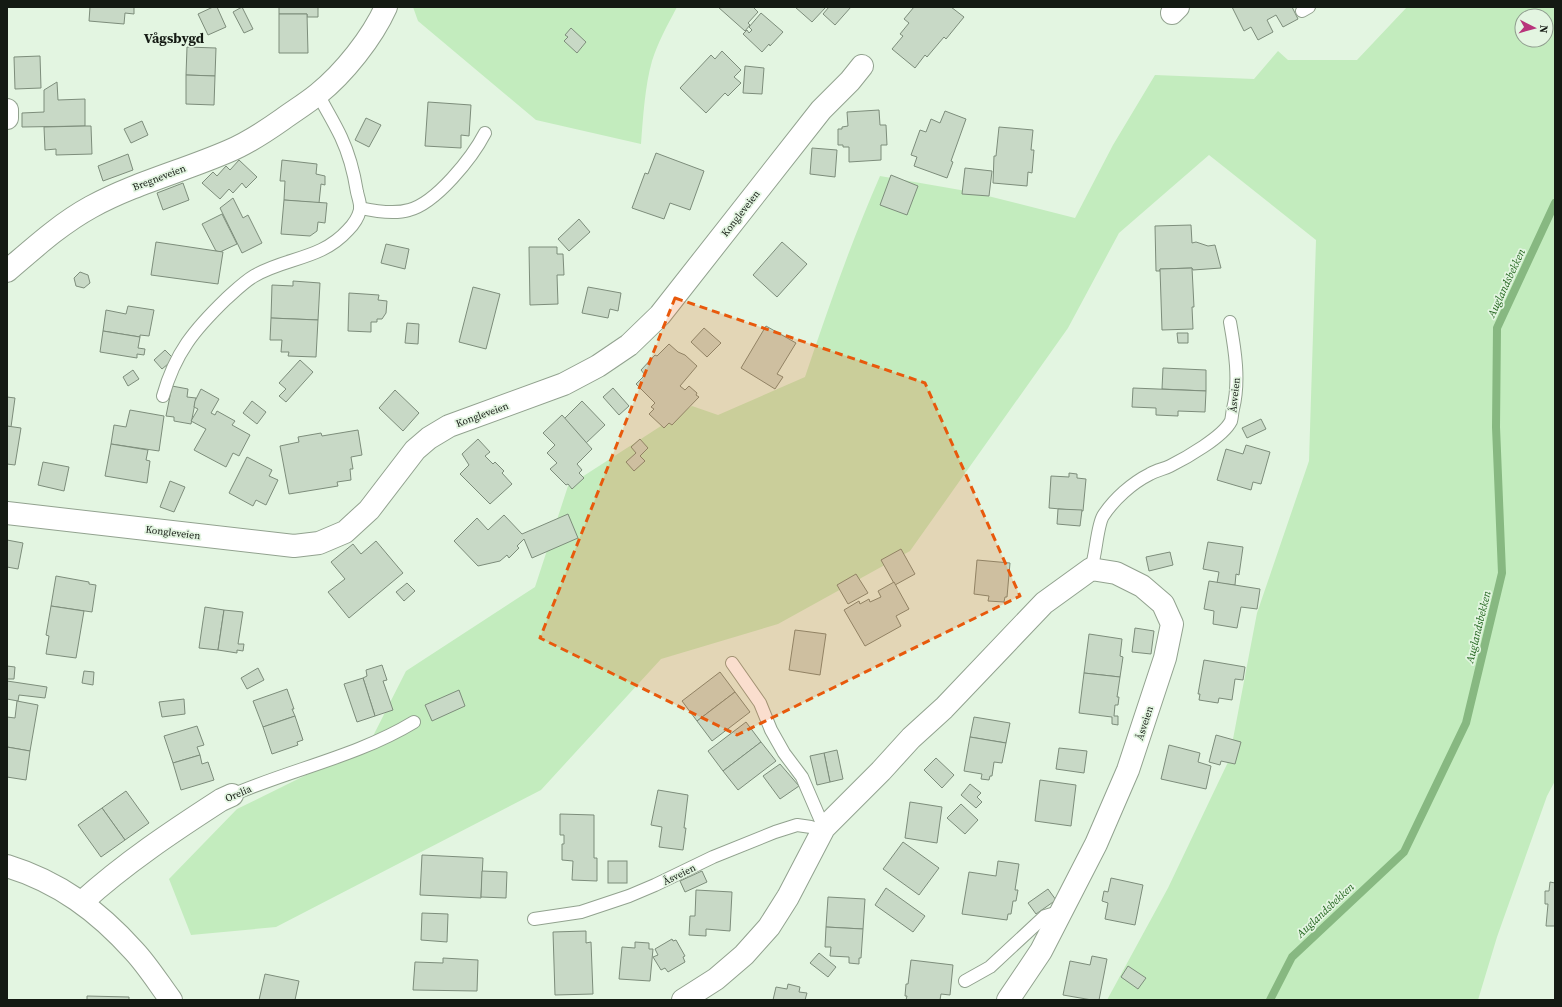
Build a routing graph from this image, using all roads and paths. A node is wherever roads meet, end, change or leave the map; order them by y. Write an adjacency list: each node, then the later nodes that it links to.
1 (386, 7): 3 (street, Bregneveien)
2 (862, 66): 11 (street, Kongleveien)
3 (318, 94): 7 (lane); 8 (street, Bregneveien)
4 (7, 110): 5 (street)
5 (7, 118)
6 (485, 133): 7 (lane)
7 (360, 208): 10 (lane)
8 (7, 271)
9 (1230, 322): 12 (lane, Åsveien)
10 (163, 396)
11 (7, 513)
12 (1091, 569): 16 (street); 19 (street, Åsveien)
13 (732, 663): 16 (lane)
14 (414, 722): 15 (lane, Orelia)
15 (232, 795): 18 (street, Orelia)
16 (822, 829): 20 (lane, Åsveien); 23 (street)
17 (7, 866): 18 (street)
18 (82, 902): 22 (street)
19 (1062, 911): 21 (lane); 24 (street, Åsveien)
20 (534, 919)
21 (965, 981)
22 (171, 1000)
23 (683, 1000)
24 (1008, 1000)

